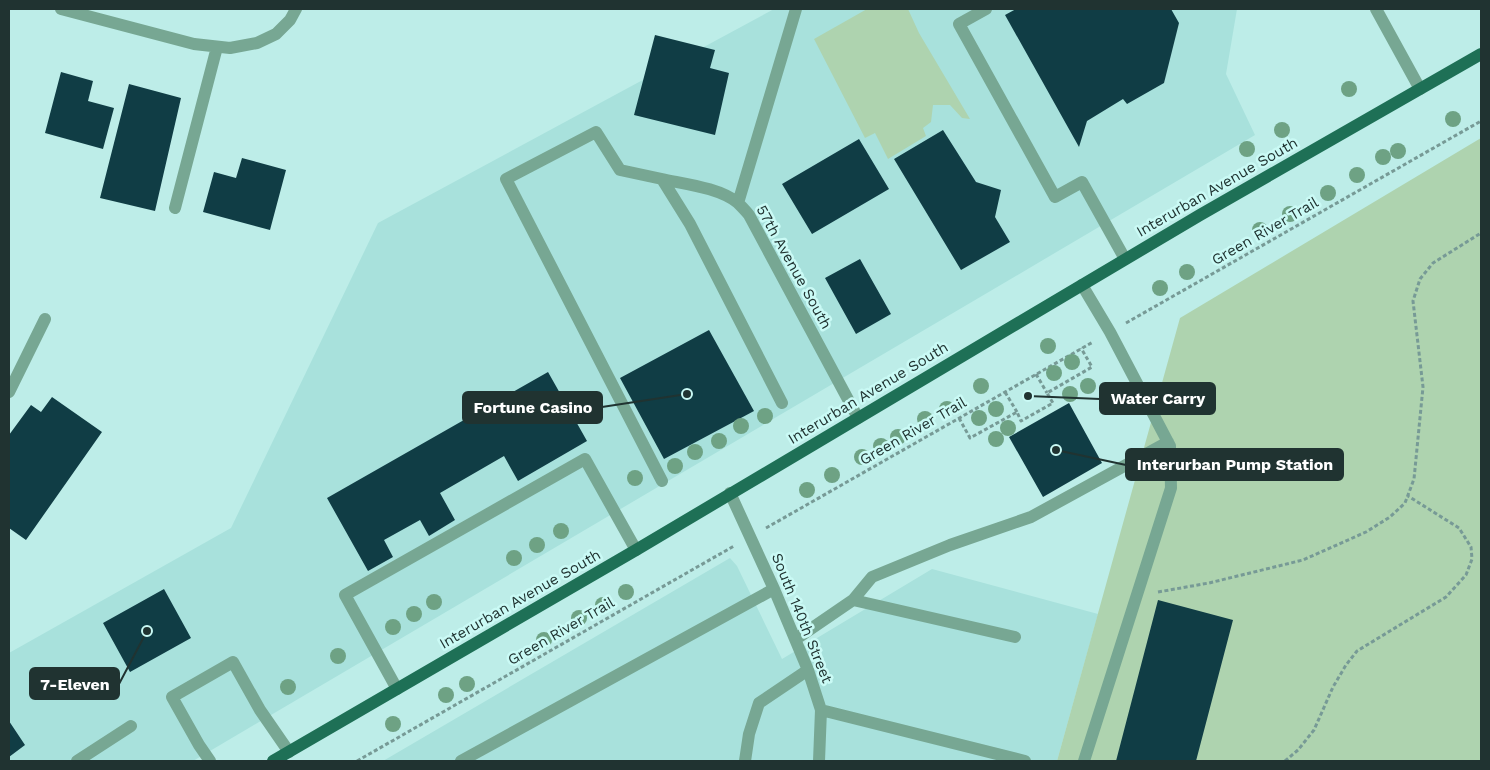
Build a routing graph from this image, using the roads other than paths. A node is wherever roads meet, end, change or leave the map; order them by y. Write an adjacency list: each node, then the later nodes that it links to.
1 (61, 9): 6 (street)
2 (296, 9): 6 (street)
3 (796, 9): 10 (street)
4 (986, 9): 12 (street)
5 (1376, 9): 8 (street)
6 (217, 47): 11 (street)
7 (1481, 54): 8 (main road, Interurban Avenue South)
8 (1420, 89): 12 (main road, Interurban Avenue South)
9 (662, 179): 10 (street, 57th Avenue South); 16 (street); 19 (street, 57th Avenue South)
10 (738, 202): 17 (street, 57th Avenue South)
11 (175, 208)
12 (1125, 259): 13 (main road, Interurban Avenue South)
13 (1082, 285): 17 (main road, Interurban Avenue South); 18 (street)
14 (46, 319): 15 (street)
15 (9, 392)
16 (782, 403)
17 (858, 418): 20 (main road, Interurban Avenue South)
18 (1168, 442): 23 (street); 38 (street)
19 (662, 481)
20 (730, 493): 21 (main road, Interurban Avenue South); 22 (street, South 140th Street)
21 (636, 550): 27 (main road, Interurban Avenue South); 27 (street)
22 (774, 589): 25 (street, South 140th Street); 34 (street)
23 (853, 600): 24 (street); 25 (street)
24 (1015, 637)
25 (796, 638): 26 (street, South 140th Street)
26 (808, 670): 28 (street, South 140th Street); 35 (street)
27 (397, 689): 30 (main road, Interurban Avenue South)
28 (821, 710): 36 (street, South 140th Street); 37 (street)
29 (131, 726): 31 (street)
30 (289, 752): 32 (street); 33 (main road, Interurban Avenue South)
31 (77, 761)
32 (210, 761)
33 (273, 761)
34 (461, 761)
35 (745, 761)
36 (819, 761)
37 (1026, 761)
38 (1084, 761)

